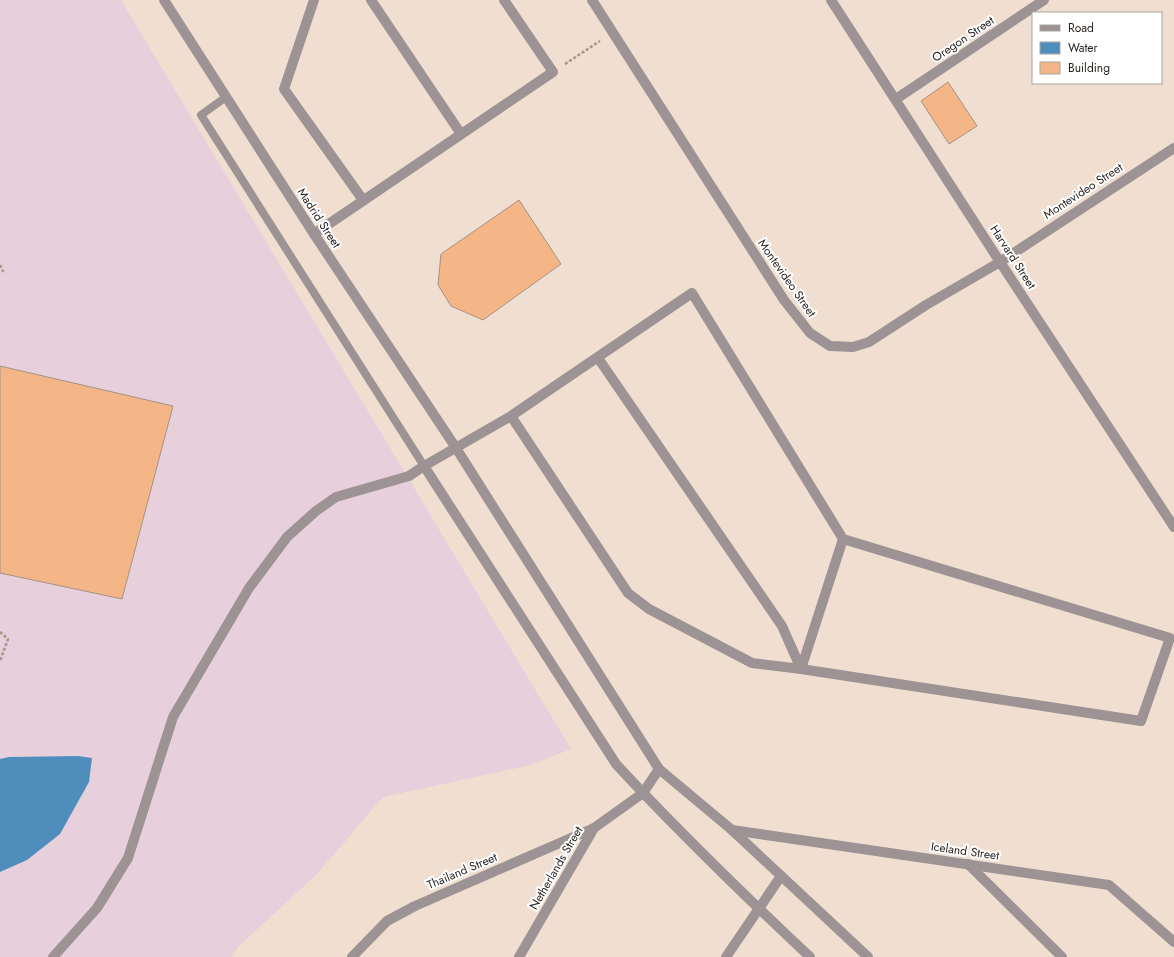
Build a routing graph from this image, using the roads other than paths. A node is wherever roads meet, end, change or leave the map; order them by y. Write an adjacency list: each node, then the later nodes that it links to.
1 (164, 0): 8 (street, Madrid Street)
2 (314, 0): 12 (street)
3 (371, 0): 10 (street)
4 (504, 0): 10 (street)
5 (592, 0): 14 (street, Montevideo Street)
6 (832, 0): 9 (street, Harvard Street)
7 (1044, 0): 9 (street, Oregon Street)
8 (226, 97): 13 (street, Madrid Street); 18 (lane)
9 (896, 99): 14 (street, Harvard Street)
10 (461, 134): 12 (street)
11 (1174, 148): 14 (street, Montevideo Street)
12 (363, 200): 13 (street)
13 (314, 234): 17 (street, Madrid Street)
14 (1000, 262): 19 (street, Harvard Street)
15 (598, 358): 16 (street); 20 (street); 21 (street)
16 (511, 416): 17 (street); 21 (street)
17 (456, 448): 18 (street); 22 (street, Madrid Street)
18 (424, 466): 23 (street); 30 (street)
19 (1174, 527)
20 (843, 539): 21 (street); 21 (street)
21 (801, 669)
22 (659, 769): 23 (street, Netherlands Street); 25 (street, Madrid Street)
23 (643, 793): 24 (street, Netherlands Street); 28 (street)
24 (594, 828): 31 (street, Thailand Street); 32 (street, Netherlands Street)
25 (732, 830): 26 (street, Iceland Street); 27 (street, Madrid Street)
26 (968, 864): 29 (street, Iceland Street); 36 (street)
27 (781, 876): 28 (street); 35 (street, Madrid Street)
28 (759, 909): 33 (street); 34 (street)
29 (1174, 942)
30 (53, 957)
31 (352, 957)
32 (519, 957)
33 (726, 957)
34 (810, 957)
35 (868, 957)
36 (1062, 957)

